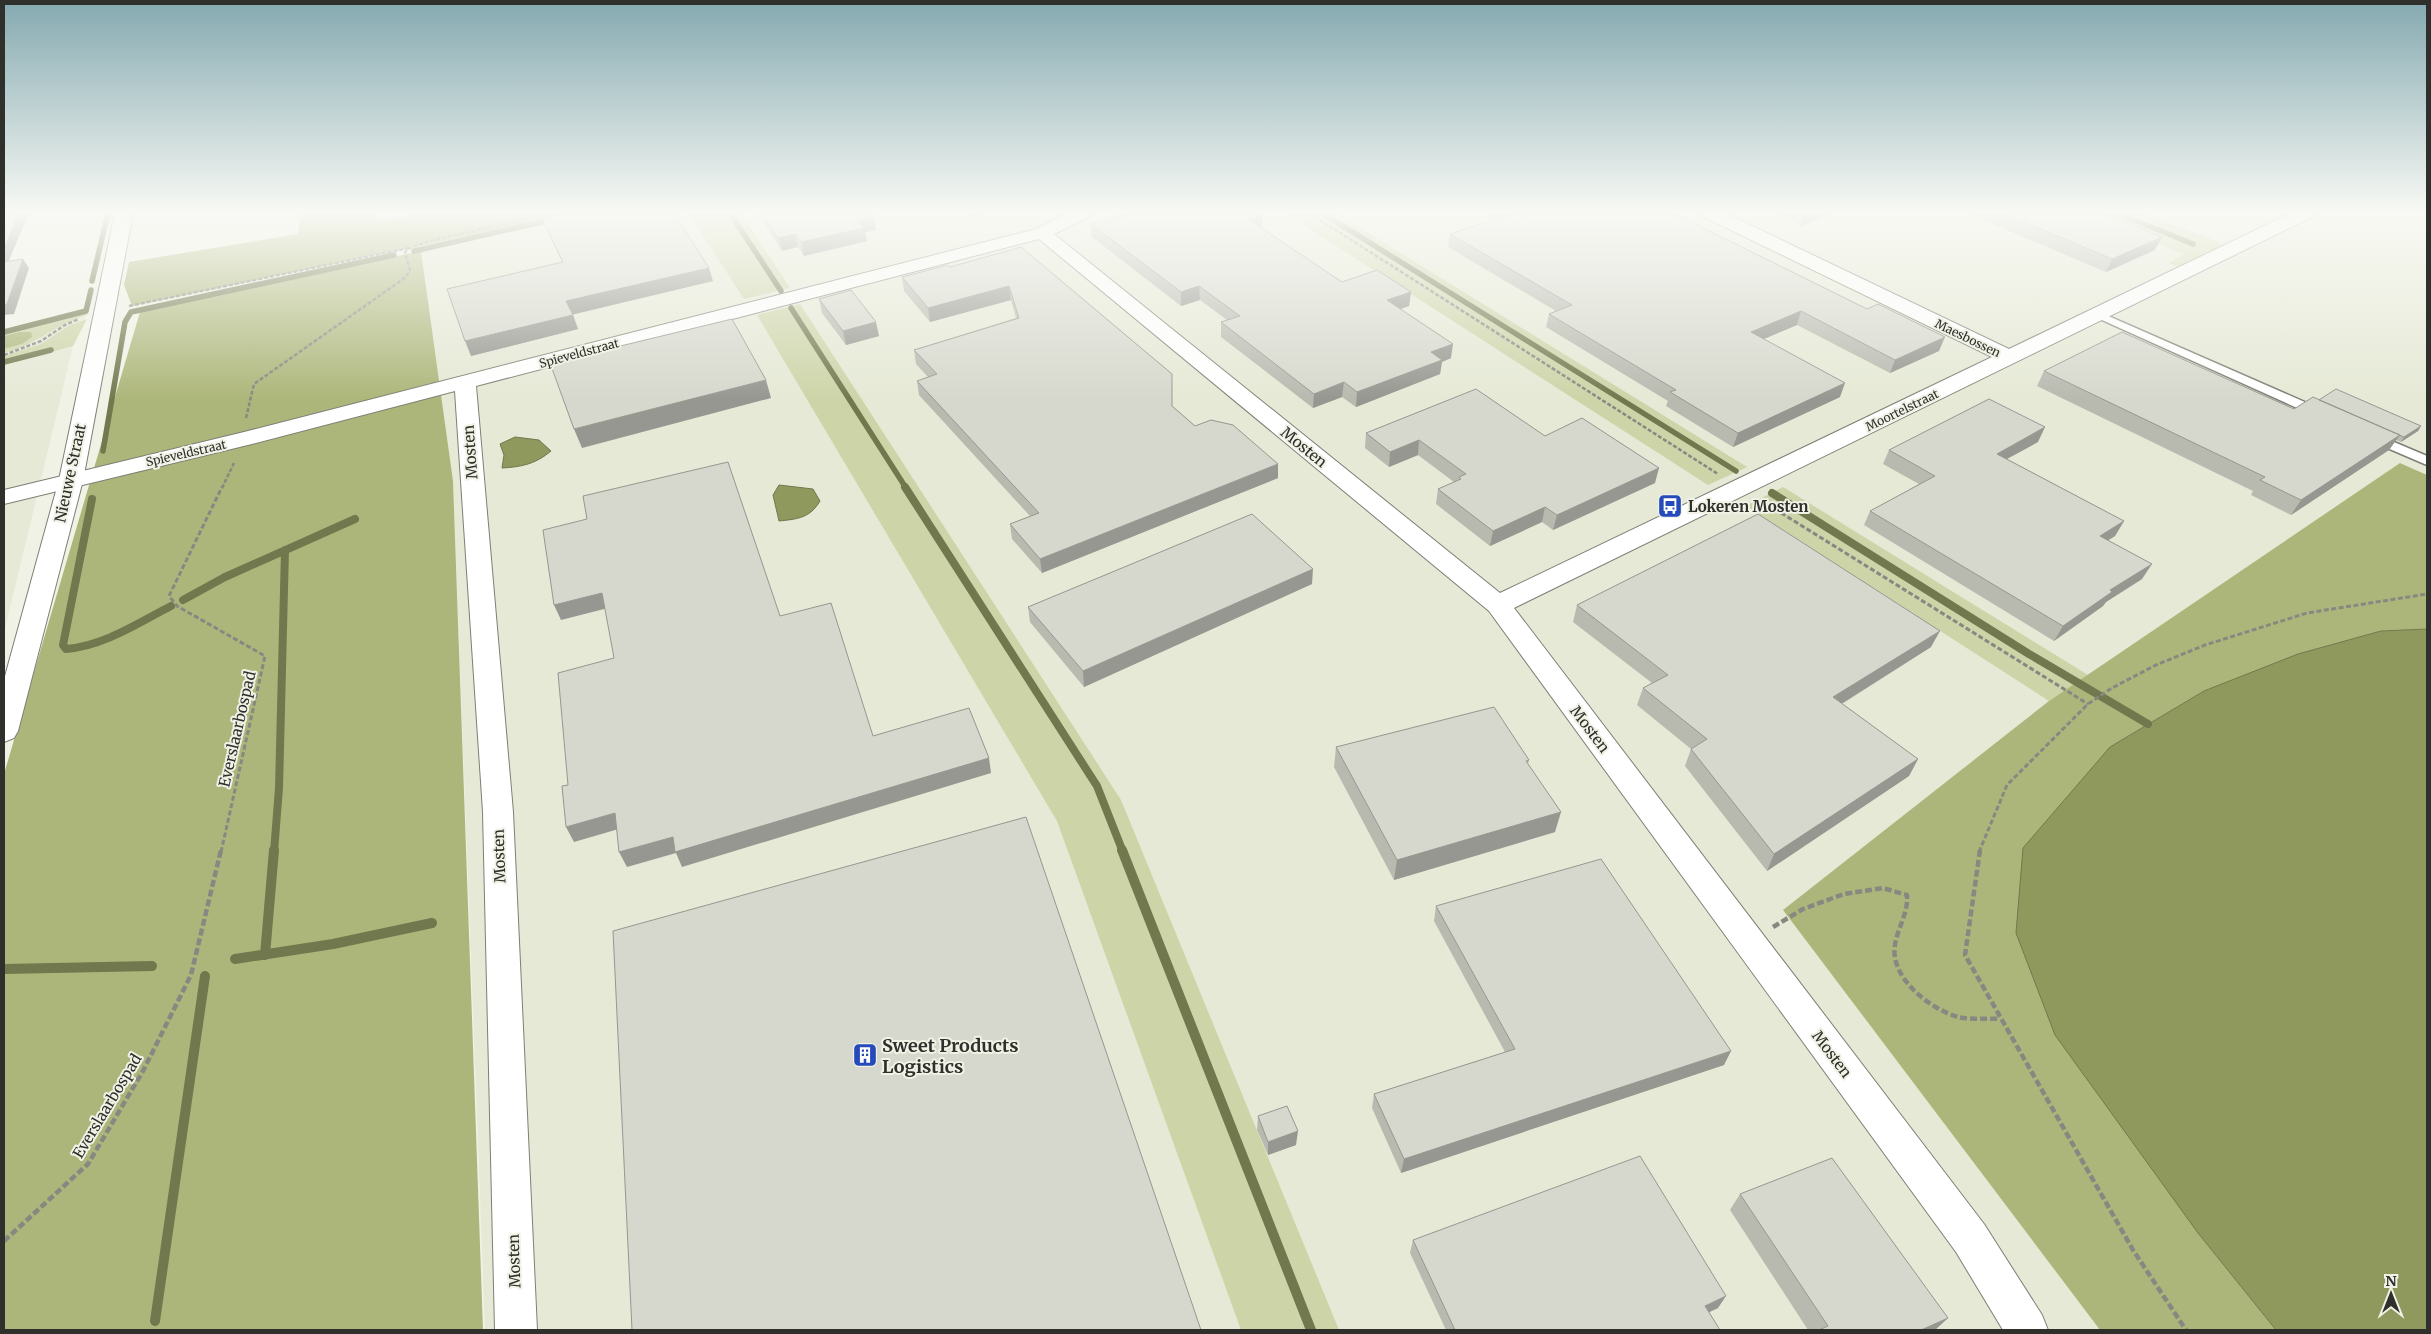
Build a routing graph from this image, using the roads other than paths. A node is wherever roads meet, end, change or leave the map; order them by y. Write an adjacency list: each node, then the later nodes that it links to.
1 (111, 275): 12 (street, Nieuwe Straat)
2 (878, 275): 8 (street, Spieveldstraat)
3 (1094, 275): 14 (street, Mosten)
4 (1838, 275): 7 (street, Maesbossen)
5 (2178, 275): 6 (street, Moortelstraat)
6 (2097, 314): 7 (street, Moortelstraat); 9 (lane)
7 (2009, 357): 14 (street, Moortelstraat)
8 (465, 382): 12 (street, Spieveldstraat); 16 (street, Mosten)
9 (2329, 418)
10 (2365, 434): 11 (lane)
11 (2427, 462)
12 (71, 480): 13 (street, Spieveldstraat); 15 (street, Nieuwe Straat)
13 (4, 497)
14 (1498, 605): 17 (street, Mosten)
15 (4, 730)
16 (516, 1330)
17 (2027, 1330)

